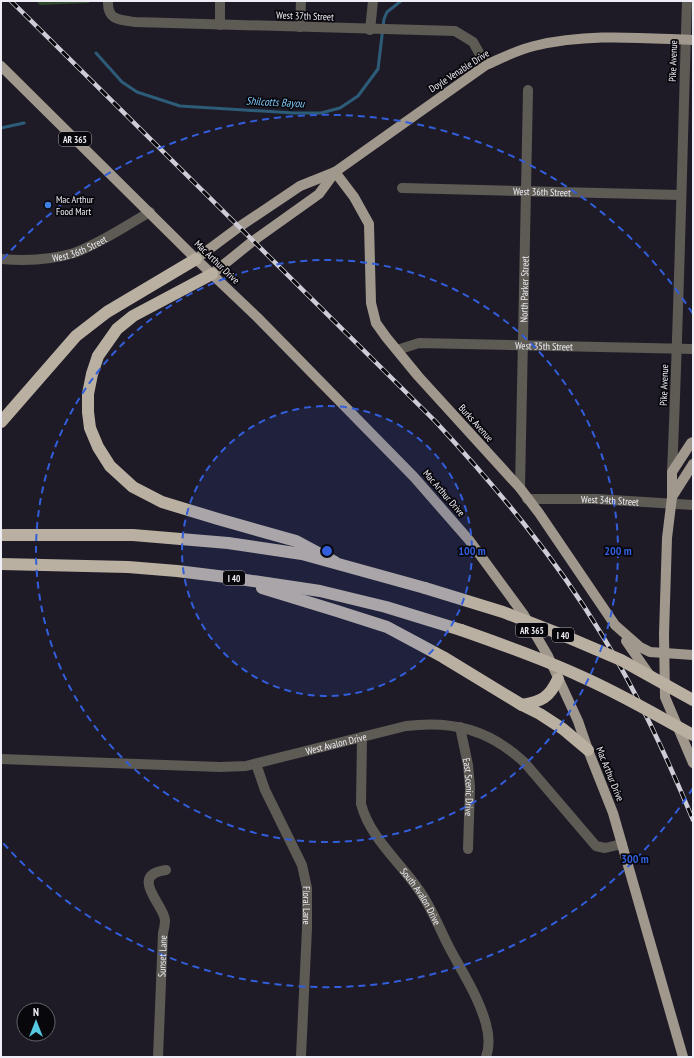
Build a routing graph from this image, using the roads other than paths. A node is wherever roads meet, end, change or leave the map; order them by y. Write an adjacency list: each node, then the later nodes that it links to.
1 (108, 1): 6 (street, West 37th Street)
2 (220, 1): 6 (street)
3 (301, 1): 7 (street)
4 (373, 1): 8 (street)
5 (687, 1): 9 (street, Pike Avenue)
6 (220, 25): 7 (street, West 37th Street)
7 (300, 27): 8 (street, West 37th Street)
8 (372, 30): 10 (street, West 37th Street)
9 (689, 40): 10 (main road, Doyle Venable Drive); 16 (street, Pike Avenue)
10 (486, 65): 13 (main road, Doyle Venable Drive)
11 (1, 66): 17 (main road, Mac Arthur Drive / AR 365)
12 (528, 90): 15 (street, North Parker Street)
13 (335, 172): 19 (main road, Doyle Venable Drive); 20 (main road, Doyle Venable Drive); 24 (main road, Burks Avenue)
14 (402, 188): 15 (street, West 36th Street)
15 (526, 192): 16 (street, West 36th Street); 21 (street, North Parker Street)
16 (681, 195): 22 (street, Pike Avenue)
17 (150, 212): 18 (street, West 36th Street); 19 (main road, Mac Arthur Drive / AR 365)
18 (1, 259)
19 (196, 259): 20 (main road, Mac Arthur Drive / AR 365); 25 (highway)
20 (212, 274): 34 (highway); 40 (main road, Mac Arthur Drive / AR 365)
21 (523, 346): 22 (street, West 35th Street); 24 (street, West 35th Street); 29 (street, North Parker Street)
22 (677, 349): 23 (street, West 35th Street); 28 (street, Pike Avenue)
23 (693, 349)
24 (397, 350): 29 (main road, Burks Avenue)
25 (1, 422)
26 (693, 442): 28 (main road)
27 (693, 464): 31 (main road)
28 (672, 472): 31 (main road, Pike Avenue)
29 (520, 488): 30 (main road, Burks Avenue)
30 (527, 499): 31 (street, West 34th Street); 37 (main road, Burks Avenue)
31 (671, 500): 32 (street, West 34th Street); 38 (main road, Pike Avenue)
32 (693, 505)
33 (1, 534): 34 (highway, I 40)
34 (335, 562): 42 (highway, I 40, bridge)
35 (1, 564): 36 (highway, I 40)
36 (226, 577): 43 (highway); 45 (highway, I 40, bridge)
37 (615, 625): 38 (main road, Burks Avenue); 41 (main road)
38 (664, 653): 39 (main road, Burks Avenue); 41 (main road, Pike Avenue)
39 (693, 654)
40 (558, 679): 43 (highway); 47 (main road, Mac Arthur Drive / AR 365)
41 (665, 697): 49 (main road, Pike Avenue)
42 (693, 700)
43 (522, 705): 47 (highway)
44 (460, 727): 46 (street, West Avalon Drive); 51 (street, West Avalon Drive); 52 (street, East Scenic Drive)
45 (693, 735)
46 (362, 737): 50 (street, West Avalon Drive); 56 (street, South Avalon Drive)
47 (588, 750): 51 (main road, Mac Arthur Drive / AR 365)
48 (1, 759): 50 (street, West Avalon Drive)
49 (693, 763)
50 (256, 764): 55 (street, Floral Lane)
51 (622, 844): 57 (main road, Mac Arthur Drive / AR 365)
52 (468, 849)
53 (166, 870): 54 (street, Sunset Lane)
54 (158, 1057)
55 (301, 1057)
56 (486, 1057)
57 (683, 1057)

